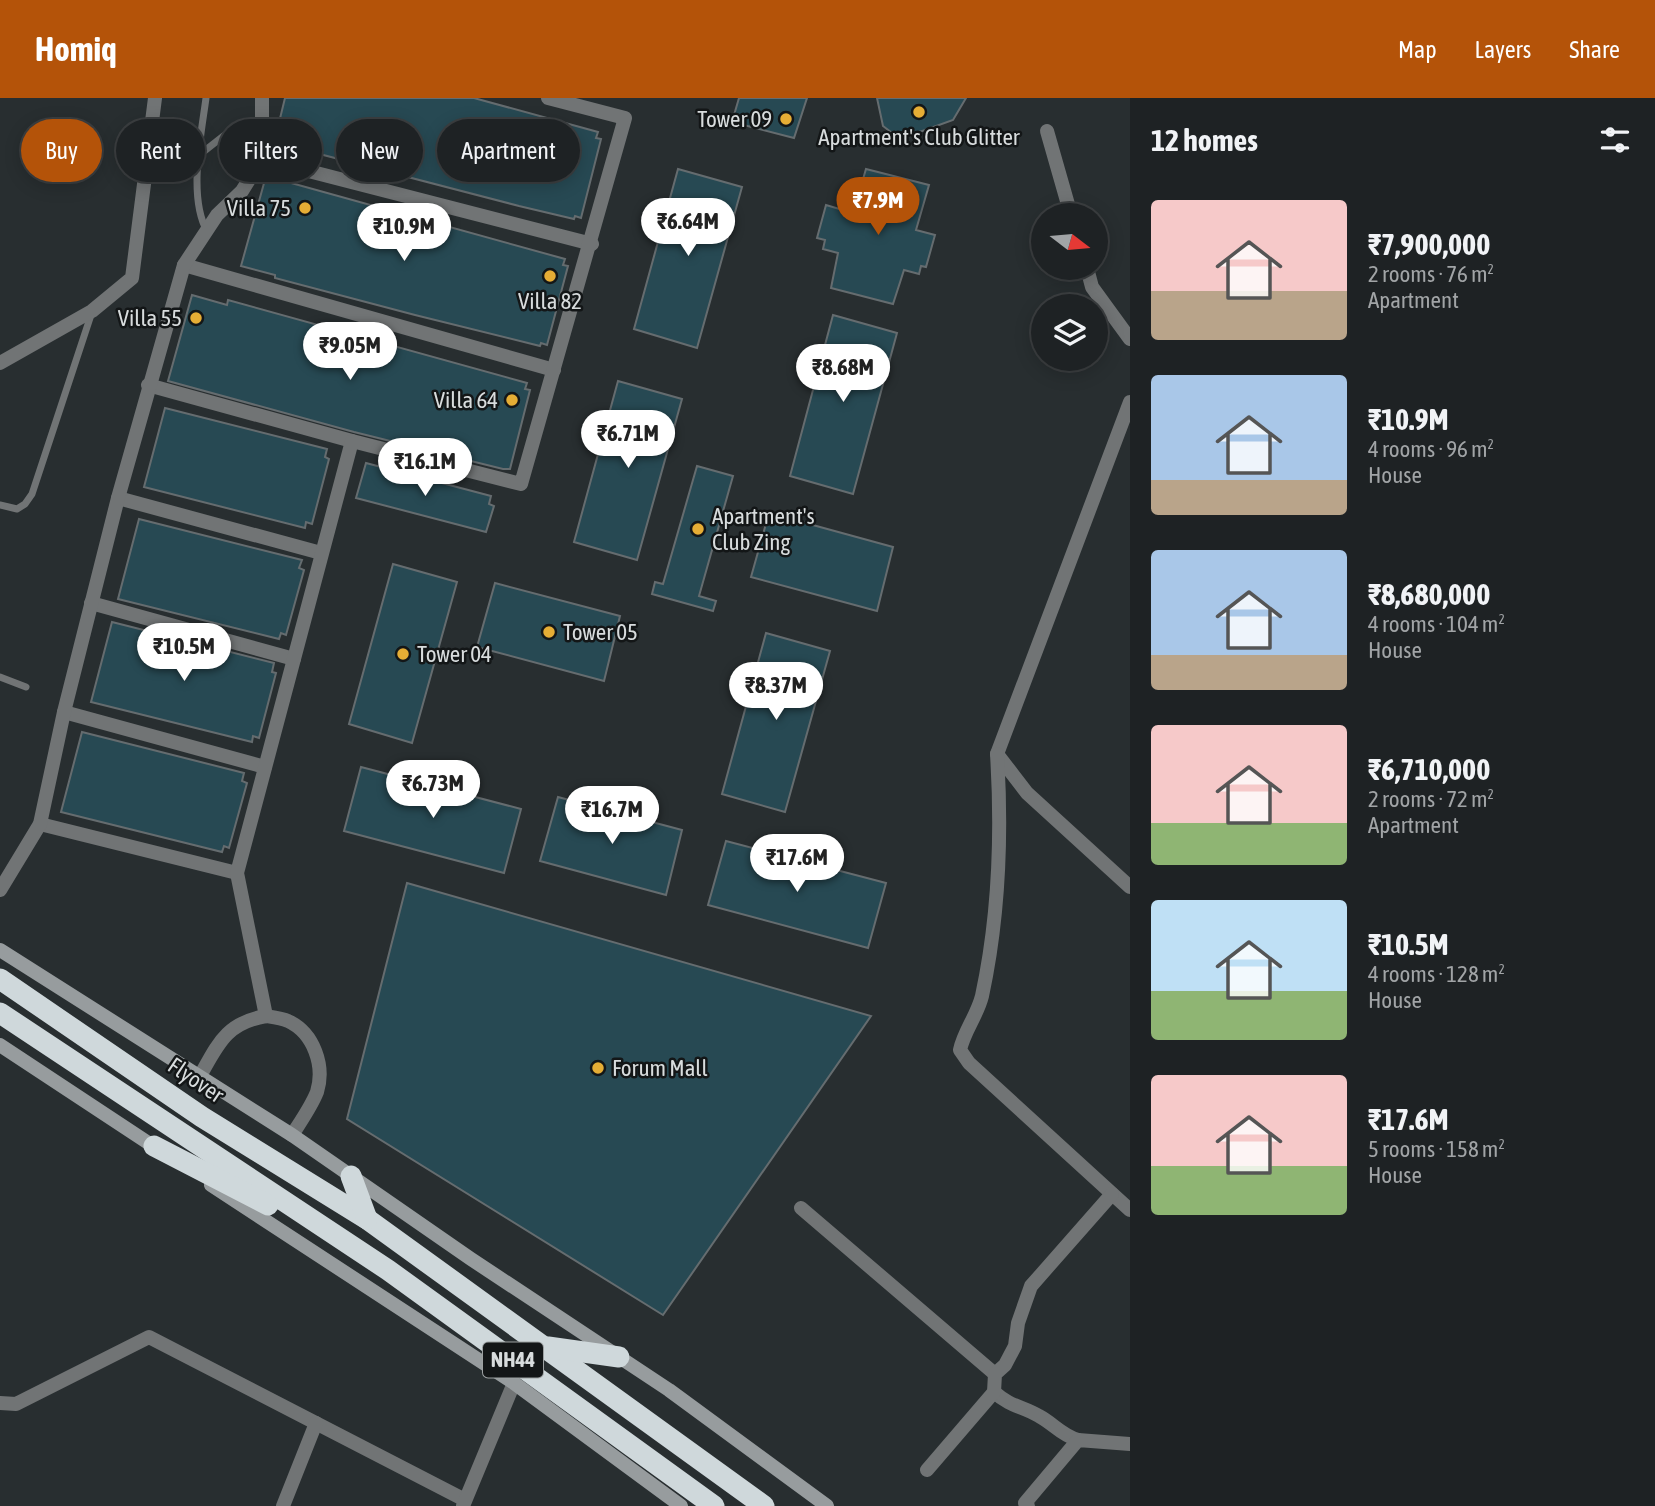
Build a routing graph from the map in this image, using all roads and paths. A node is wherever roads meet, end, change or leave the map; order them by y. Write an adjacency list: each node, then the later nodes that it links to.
1 (155, 98): 18 (street)
2 (206, 98): 5 (lane)
3 (262, 98): 6 (street)
4 (548, 98): 15 (street)
5 (203, 119)
6 (263, 119)
7 (1047, 131): 13 (street)
8 (219, 140): 9 (lane)
9 (205, 150)
10 (322, 174): 15 (street)
11 (198, 182): 14 (lane)
12 (248, 182): 14 (street)
13 (1068, 203)
14 (207, 230): 16 (street)
15 (592, 244): 21 (street)
16 (184, 265): 21 (street); 22 (street)
17 (1090, 280): 19 (street)
18 (92, 311): 20 (street); 26 (lane)
19 (1130, 339)
20 (0, 363)
21 (554, 370): 24 (street)
22 (149, 385): 24 (street); 25 (street)
23 (1130, 402): 33 (street)
24 (352, 441): 27 (street)
25 (118, 498): 27 (street); 28 (street)
26 (0, 505)
27 (321, 553): 29 (street)
28 (91, 603): 29 (street); 32 (street)
29 (294, 659): 34 (street)
30 (0, 677): 31 (lane)
31 (26, 687)
32 (64, 712): 34 (street); 35 (street)
33 (997, 754): 37 (street); 48 (street)
34 (265, 767): 36 (street)
35 (40, 824): 36 (street); 38 (street)
36 (237, 873): 42 (street)
37 (1130, 887)
38 (0, 890)
39 (0, 950): 44 (street)
40 (0, 979): 52 (highway, Flyover / NH44)
41 (0, 1013): 51 (highway, NH44)
42 (266, 1016): 44 (street); 45 (street)
43 (0, 1045): 46 (street)
44 (200, 1076): 45 (street)
45 (292, 1135): 47 (street)
46 (154, 1146): 51 (highway); 56 (street)
47 (351, 1176): 52 (highway); 54 (street)
48 (1112, 1194): 50 (street); 55 (street)
49 (801, 1208): 55 (street)
50 (1130, 1210)
51 (309, 1219): 66 (highway, NH44)
52 (367, 1219): 53 (highway, NH44)
53 (546, 1346): 54 (highway); 67 (highway, NH44)
54 (619, 1357): 68 (street)
55 (995, 1374): 57 (street)
56 (514, 1383): 63 (street); 65 (street)
57 (994, 1392): 60 (street); 62 (street)
58 (0, 1403): 59 (street)
59 (316, 1423): 63 (street); 64 (street)
60 (1078, 1440): 61 (street); 69 (street)
61 (1130, 1444)
62 (927, 1470)
63 (464, 1503)
64 (283, 1506)
65 (681, 1506)
66 (714, 1506)
67 (764, 1506)
68 (827, 1506)
69 (1028, 1506)

